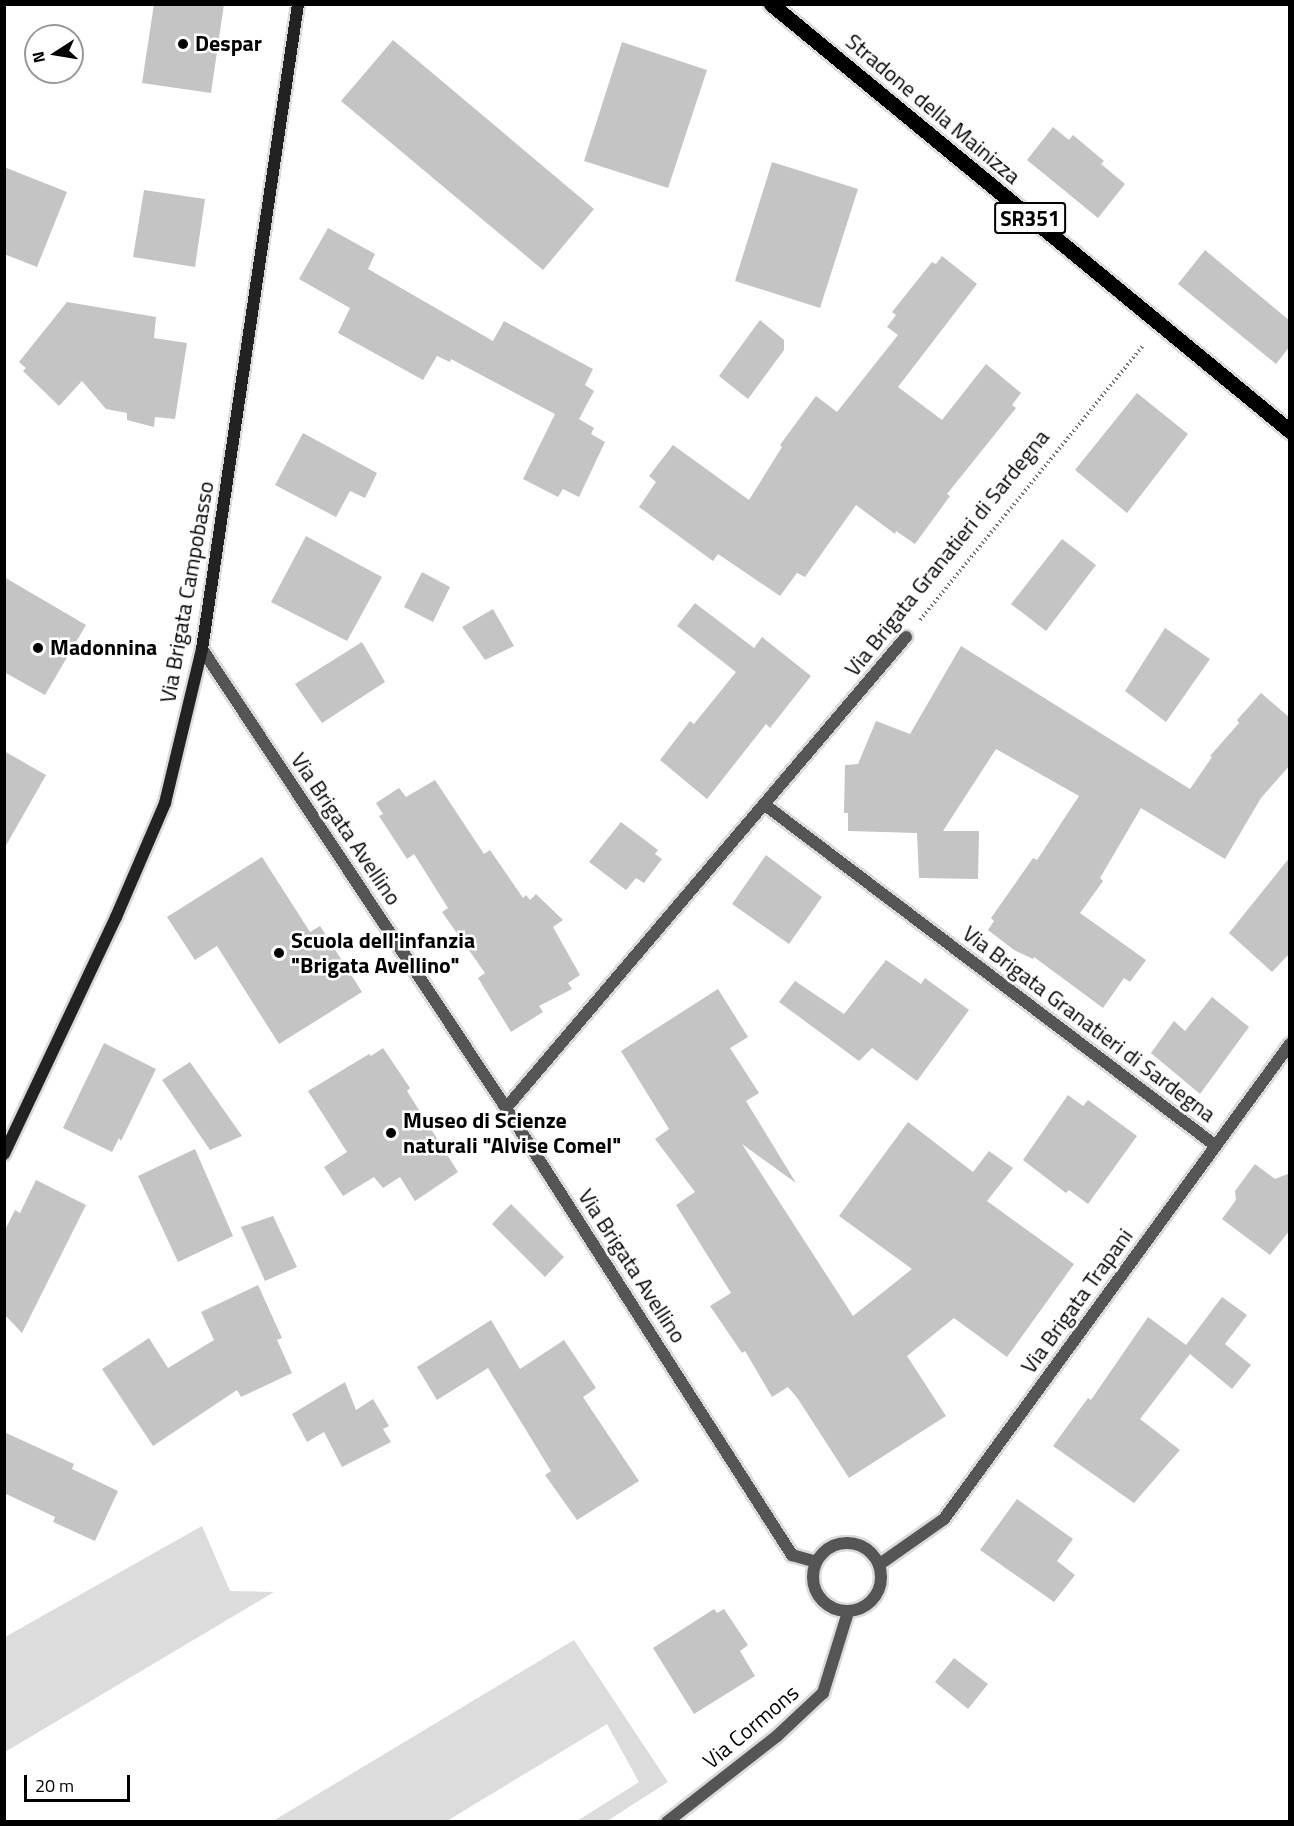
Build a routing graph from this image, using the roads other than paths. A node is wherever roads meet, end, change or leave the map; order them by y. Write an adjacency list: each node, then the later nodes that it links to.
1 (298, 4): 5 (main road, Via Brigata Campobasso)
2 (771, 4): 3 (main road, Stradone della Mainizza / SR351)
3 (1290, 431)
4 (906, 637): 6 (street, Via Brigata Granatieri di Sardegna)
5 (202, 649): 8 (street, Via Brigata Avellino); 10 (main road, Via Brigata Campobasso)
6 (765, 805): 8 (street, Via Brigata Granatieri di Sardegna); 9 (street, Via Brigata Granatieri di Sardegna)
7 (1290, 1044): 9 (street, Via Brigata Trapani)
8 (506, 1108): 11 (street, Via Brigata Avellino)
9 (1215, 1146): 12 (street, Via Brigata Trapani)
10 (4, 1154)
11 (816, 1562): 12 (street); 13 (street)
12 (880, 1564): 13 (street)
13 (848, 1612): 14 (street, Via Cormons)
14 (673, 1820)

